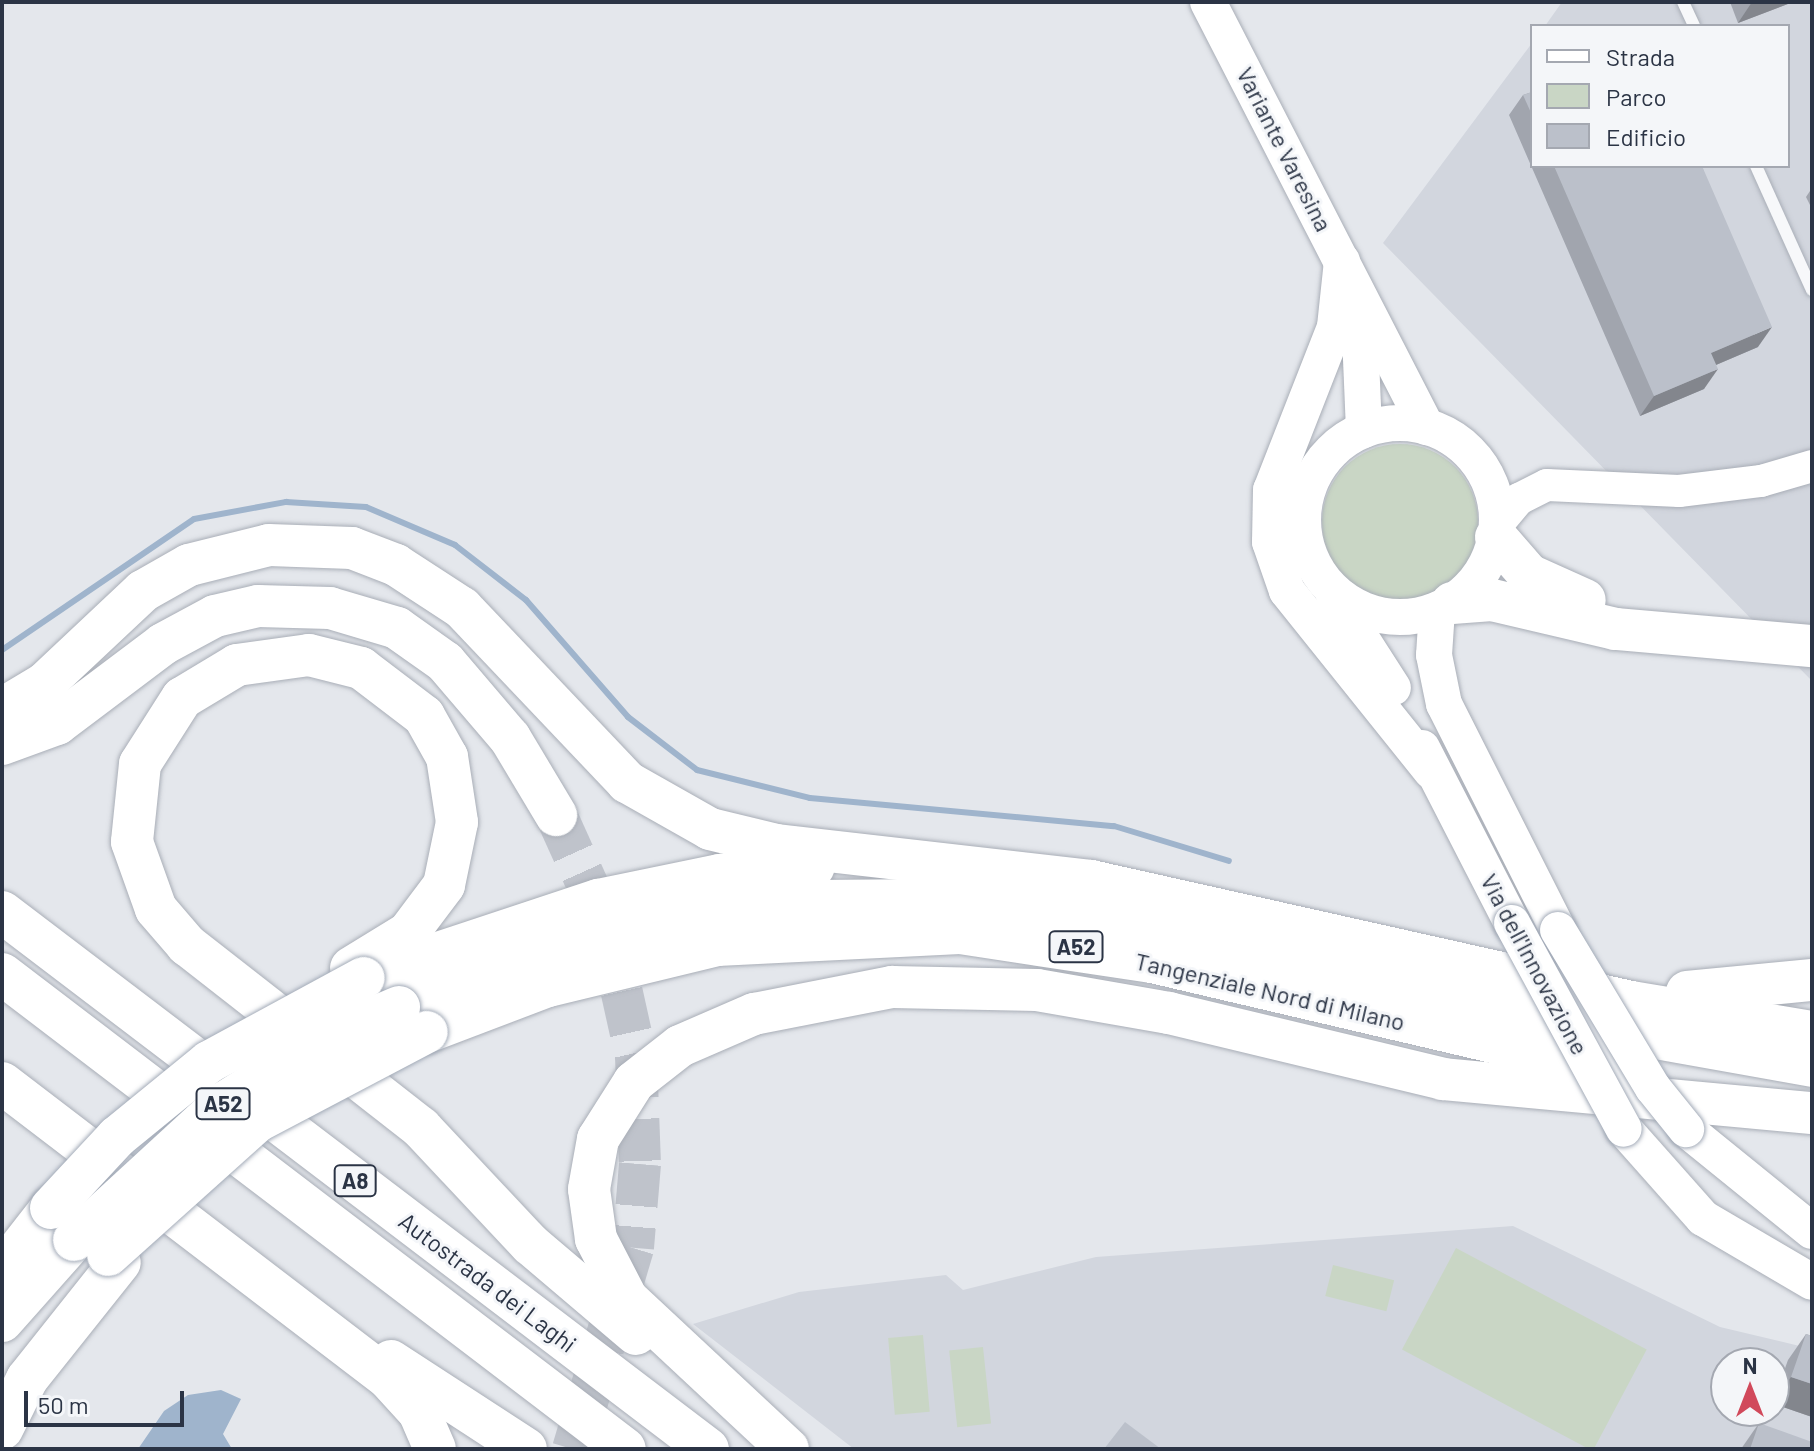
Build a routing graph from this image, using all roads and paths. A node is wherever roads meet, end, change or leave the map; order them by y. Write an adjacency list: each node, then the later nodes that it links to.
1 (1208, 2): 5 (main road, Variante Varesina)
2 (1683, 2): 3 (lane)
3 (1693, 24)
4 (1757, 168): 6 (lane)
5 (1342, 261): 7 (main road, Variante Varesina); 18 (main road)
6 (1812, 290)
7 (1358, 298): 8 (main road, Variante Varesina); 9 (main road, Variante Varesina)
8 (1426, 427): 9 (main road); 11 (main road)
9 (1364, 430): 12 (main road)
10 (1812, 466): 11 (street)
11 (1497, 531): 13 (main road); 14 (highway)
12 (1327, 585): 13 (main road); 18 (main road, Via dell'Innovazione)
13 (1444, 606): 15 (highway); 32 (main road, Via dell'Innovazione, bridge)
14 (1812, 625)
15 (1812, 646)
16 (2, 709): 20 (highway)
17 (2, 744): 19 (highway)
18 (1431, 771): 36 (main road, Via dell'Innovazione, bridge)
19 (556, 815)
20 (979, 867): 22 (highway); 23 (highway)
21 (2, 912): 44 (highway, Autostrada dei Laghi / A8)
22 (1409, 954): 25 (highway); 27 (highway)
23 (358, 973): 33 (highway, bridge); 45 (highway)
24 (2, 974): 43 (highway, Autostrada dei Laghi / A8)
25 (1812, 980)
26 (413, 1020): 28 (highway, Tangenziale Nord di Milano / A52); 30 (highway, Tangenziale Nord di Milano / A52); 33 (highway, Tangenziale Nord di Milano / A52, bridge); 33 (highway, Tangenziale Nord di Milano / A52, bridge)
27 (1812, 1032)
28 (1812, 1066)
29 (2, 1083): 37 (highway)
30 (1812, 1102)
31 (1812, 1113): 45 (highway)
32 (1812, 1231)
33 (79, 1233): 34 (highway); 35 (highway); 38 (highway, Tangenziale Nord di Milano / A52); 39 (highway, Tangenziale Nord di Milano / A52); 40 (highway)
34 (2, 1248)
35 (2, 1271)
36 (1812, 1282)
37 (276, 1293): 41 (highway); 42 (highway)
38 (2, 1321)
39 (2, 1377)
40 (2, 1429)
41 (435, 1449)
42 (526, 1449)
43 (625, 1449)
44 (708, 1449)
45 (787, 1449)

